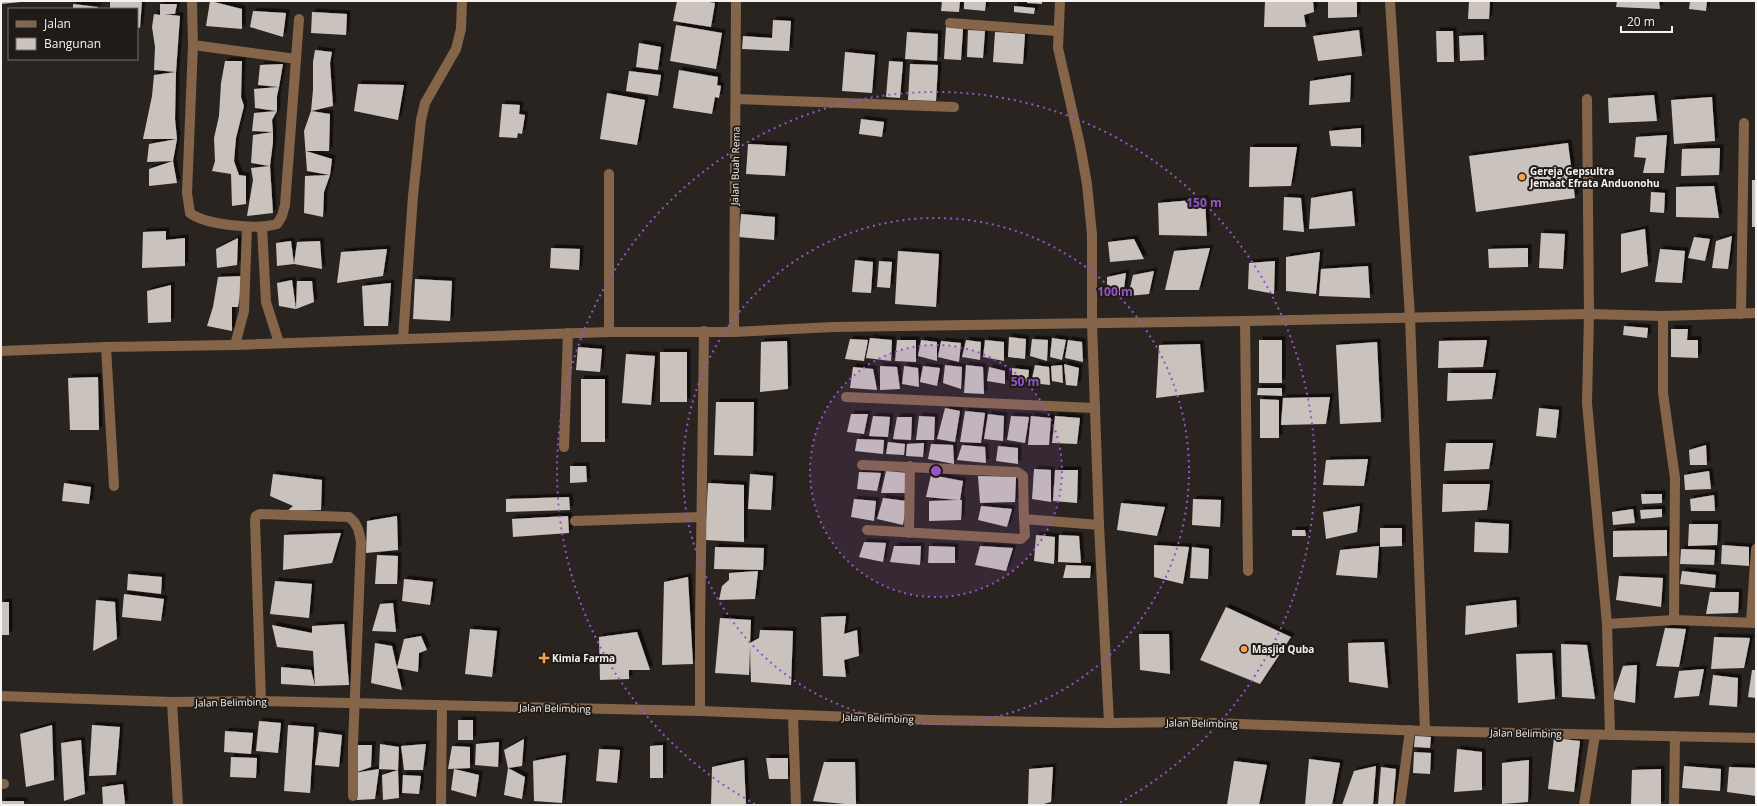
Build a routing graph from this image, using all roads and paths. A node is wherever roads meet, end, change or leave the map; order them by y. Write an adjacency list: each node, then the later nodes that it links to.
1 (192, 1): 9 (street)
2 (462, 1): 29 (street)
3 (736, 1): 11 (street, Jalan Buah Rema)
4 (1060, 1): 8 (street)
5 (1390, 1): 22 (street)
6 (299, 19): 10 (street)
7 (950, 23): 8 (street)
8 (1058, 31): 24 (street)
9 (193, 45): 10 (street); 16 (street)
10 (296, 59): 17 (street)
11 (736, 99): 13 (street); 27 (street, Jalan Buah Rema)
12 (1587, 99): 19 (street)
13 (954, 107)
14 (1744, 123): 20 (street)
15 (609, 174): 26 (street)
16 (247, 227): 17 (street); 31 (street)
17 (262, 227): 30 (street)
18 (1756, 313): 20 (street)
19 (1589, 314): 21 (street); 22 (street); 50 (street)
20 (1741, 314): 21 (street)
21 (1663, 316): 48 (street)
22 (1410, 317): 23 (street); 60 (street)
23 (1245, 321): 24 (street); 47 (street)
24 (1092, 324): 27 (street); 35 (street)
25 (704, 331): 26 (street); 27 (street); 40 (street)
26 (609, 332): 28 (street)
27 (734, 332)
28 (568, 333): 29 (street); 36 (street)
29 (403, 338): 30 (street)
30 (279, 343): 31 (street)
31 (235, 345): 32 (street)
32 (106, 347): 33 (street); 39 (street)
33 (1, 350)
34 (846, 397): 35 (street)
35 (1096, 408): 43 (street)
36 (564, 447)
37 (862, 465): 38 (street)
38 (910, 466): 41 (street); 45 (street)
39 (114, 486)
40 (701, 517): 42 (street); 56 (street)
41 (1024, 519): 43 (street); 45 (street)
42 (575, 521)
43 (1099, 525): 58 (street)
44 (867, 530): 45 (street)
45 (909, 533)
46 (1756, 549): 49 (street)
47 (1248, 571)
48 (1674, 620): 49 (street); 50 (street)
49 (1754, 623)
50 (1607, 624): 62 (street)
51 (1, 696): 53 (street, Jalan Belimbing)
52 (261, 701): 53 (street, Jalan Belimbing); 54 (street, Jalan Belimbing); 54 (street)
53 (172, 702): 66 (street)
54 (354, 703): 55 (street, Jalan Belimbing); 65 (street)
55 (442, 706): 56 (street, Jalan Belimbing); 67 (street)
56 (700, 711): 57 (street, Jalan Belimbing)
57 (793, 716): 58 (street, Jalan Belimbing); 68 (street)
58 (1109, 723): 59 (street, Jalan Belimbing)
59 (1410, 730): 60 (street, Jalan Belimbing); 69 (street)
60 (1425, 731): 61 (street, Jalan Belimbing)
61 (1595, 735): 62 (street, Jalan Belimbing); 70 (street)
62 (1610, 735): 63 (street, Jalan Belimbing)
63 (1675, 736): 64 (street, Jalan Belimbing); 71 (street)
64 (1756, 738)
65 (353, 796)
66 (178, 805)
67 (441, 805)
68 (796, 805)
69 (1400, 805)
70 (1584, 805)
71 (1674, 805)

